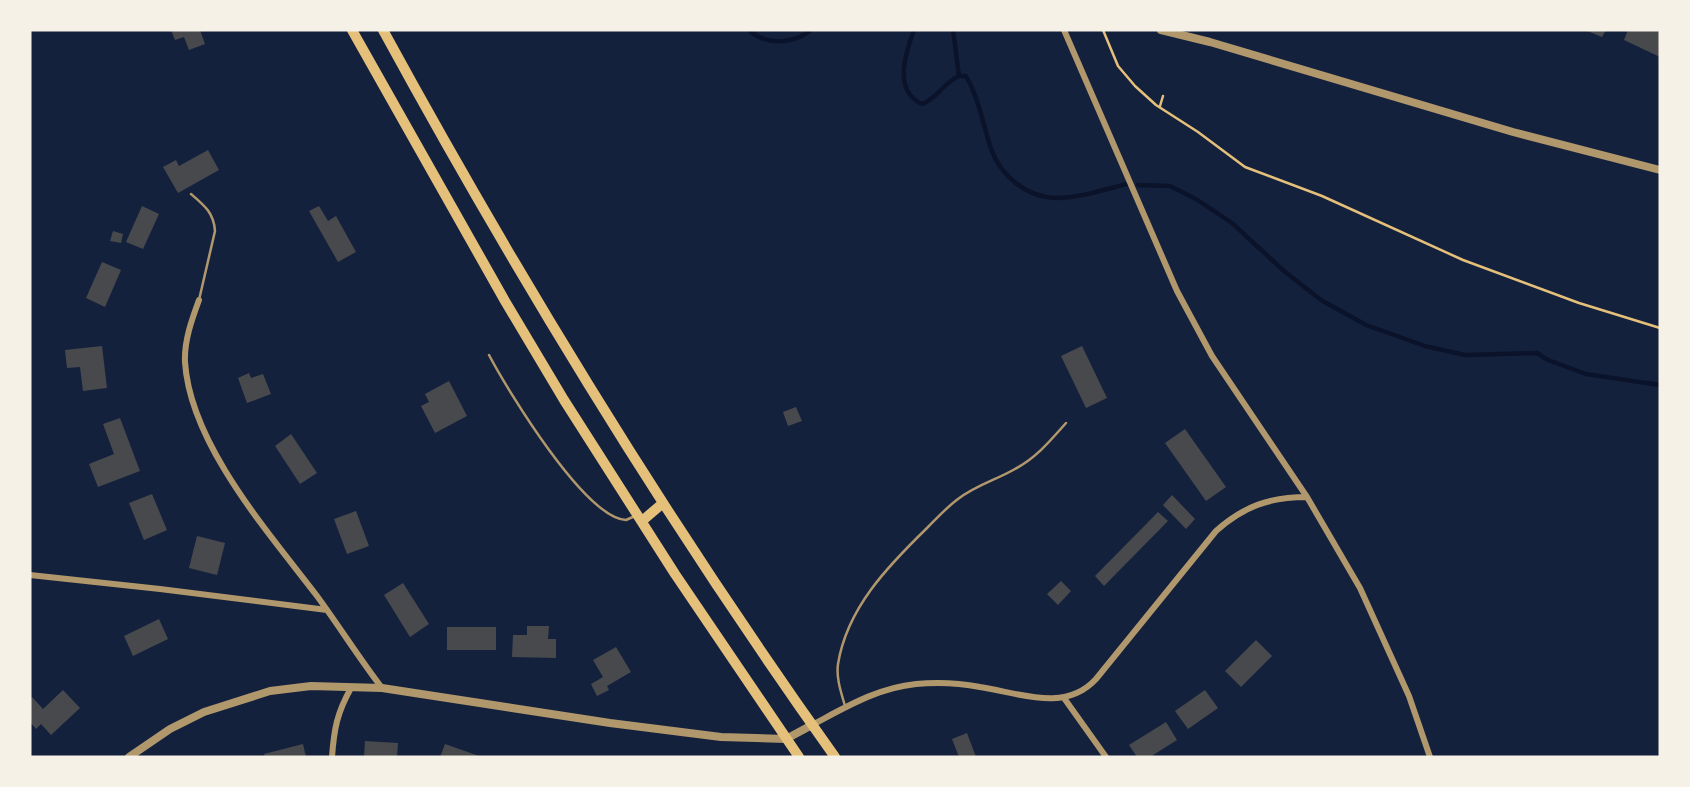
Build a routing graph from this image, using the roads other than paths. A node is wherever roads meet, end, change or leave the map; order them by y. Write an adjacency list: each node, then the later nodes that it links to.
1 (383, 30): 11 (main road)
2 (1064, 30): 10 (street)
3 (1161, 30): 5 (street)
4 (355, 31): 12 (main road)
5 (1660, 170)
6 (191, 194): 7 (lane)
7 (199, 300): 14 (street)
8 (489, 355): 12 (lane)
9 (1066, 423): 18 (lane)
10 (1307, 498): 17 (street); 26 (street)
11 (663, 503): 12 (main road); 19 (main road)
12 (640, 518): 20 (main road)
13 (30, 575): 14 (street)
14 (327, 610): 16 (street)
15 (351, 688): 16 (street); 21 (street); 22 (street)
16 (382, 688): 20 (street)
17 (1064, 698): 18 (street); 25 (street)
18 (845, 707): 19 (street)
19 (812, 725): 20 (street); 24 (main road)
20 (786, 739): 23 (main road)
21 (130, 757)
22 (331, 757)
23 (799, 757)
24 (835, 757)
25 (1106, 757)
26 (1430, 757)

